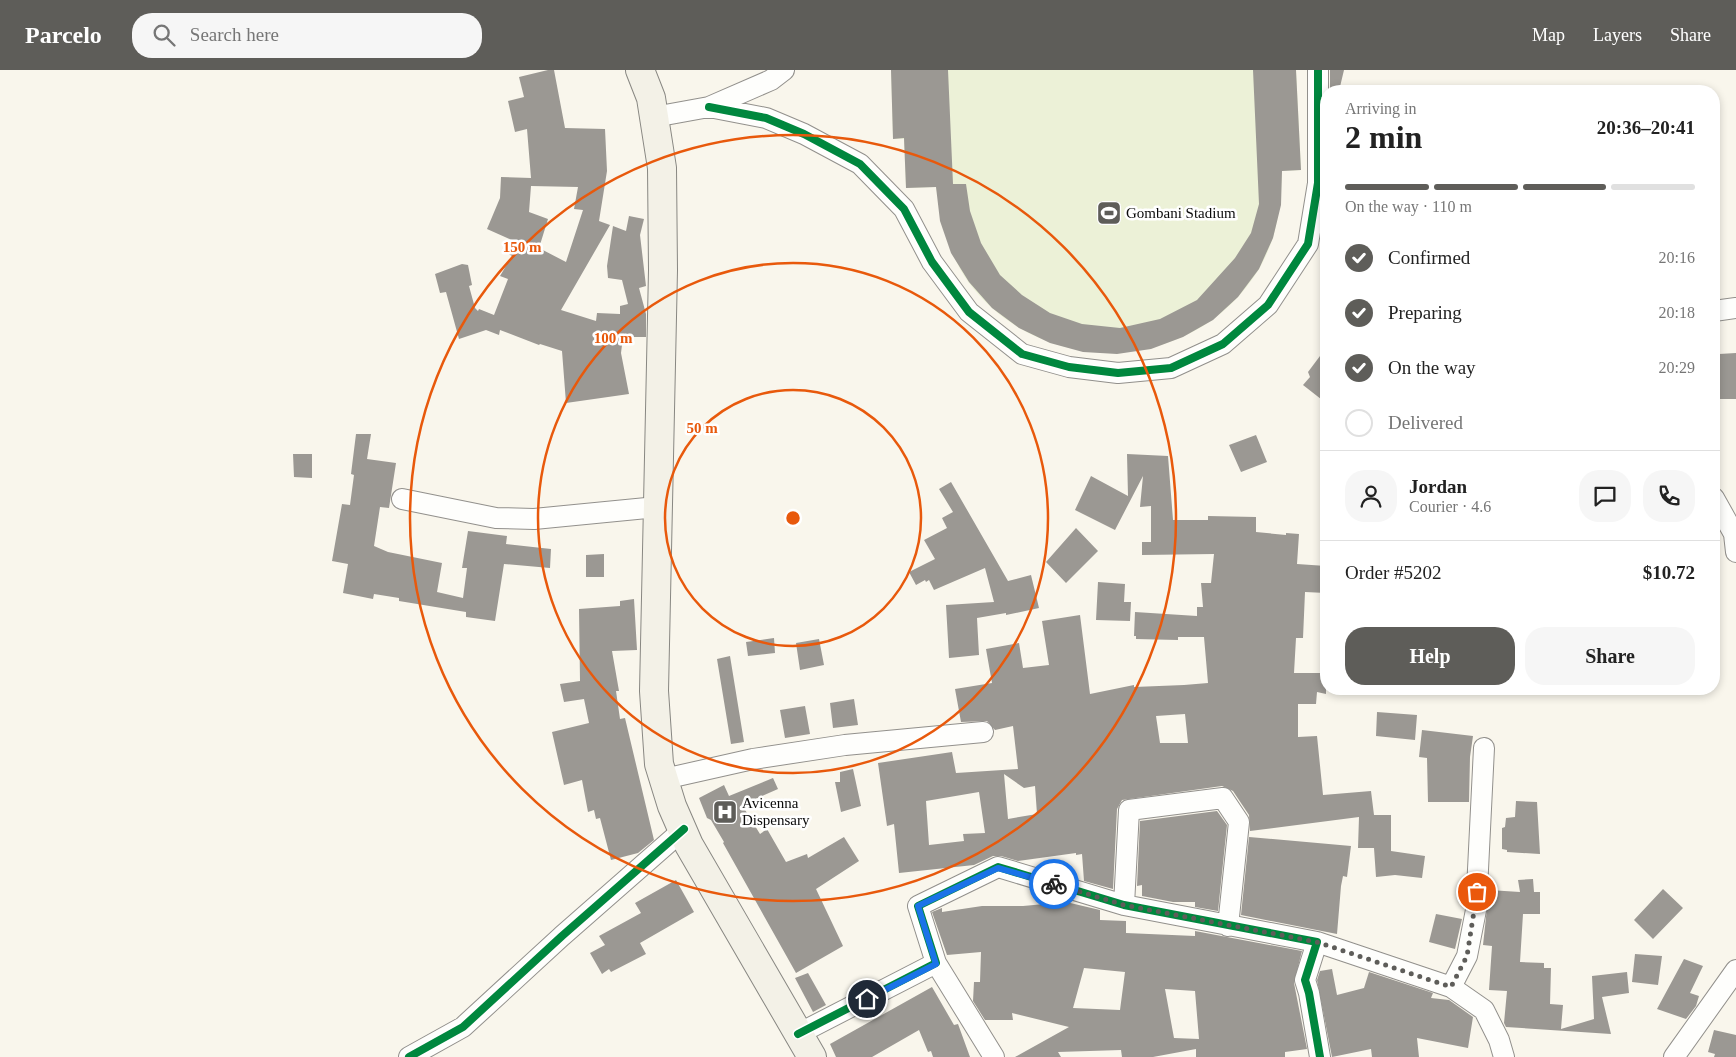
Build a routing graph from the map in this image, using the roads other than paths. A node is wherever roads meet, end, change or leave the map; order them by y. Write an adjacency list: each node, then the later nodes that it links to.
1 (640, 70): 5 (main road)
2 (784, 70): 4 (street)
3 (1318, 70): 4 (street)
4 (709, 107): 5 (street)
5 (654, 116): 9 (main road)
6 (1736, 308): 7 (street)
7 (1720, 310)
8 (402, 499): 9 (street)
9 (657, 507): 14 (main road)
10 (1720, 509): 11 (street)
11 (1736, 552)
12 (983, 732): 14 (street)
13 (1484, 748): 21 (street)
14 (664, 780): 15 (main road)
15 (684, 829): 22 (main road); 24 (street)
16 (1124, 905): 17 (street); 17 (street); 19 (street)
17 (1228, 926): 18 (street)
18 (1317, 942): 21 (street); 26 (street)
19 (936, 964): 22 (street); 23 (street)
20 (1736, 970): 28 (street)
21 (1451, 987): 27 (street)
22 (798, 1034): 25 (main road)
23 (990, 1056)
24 (409, 1057)
25 (812, 1057)
26 (1320, 1057)
27 (1504, 1057)
28 (1674, 1057)

